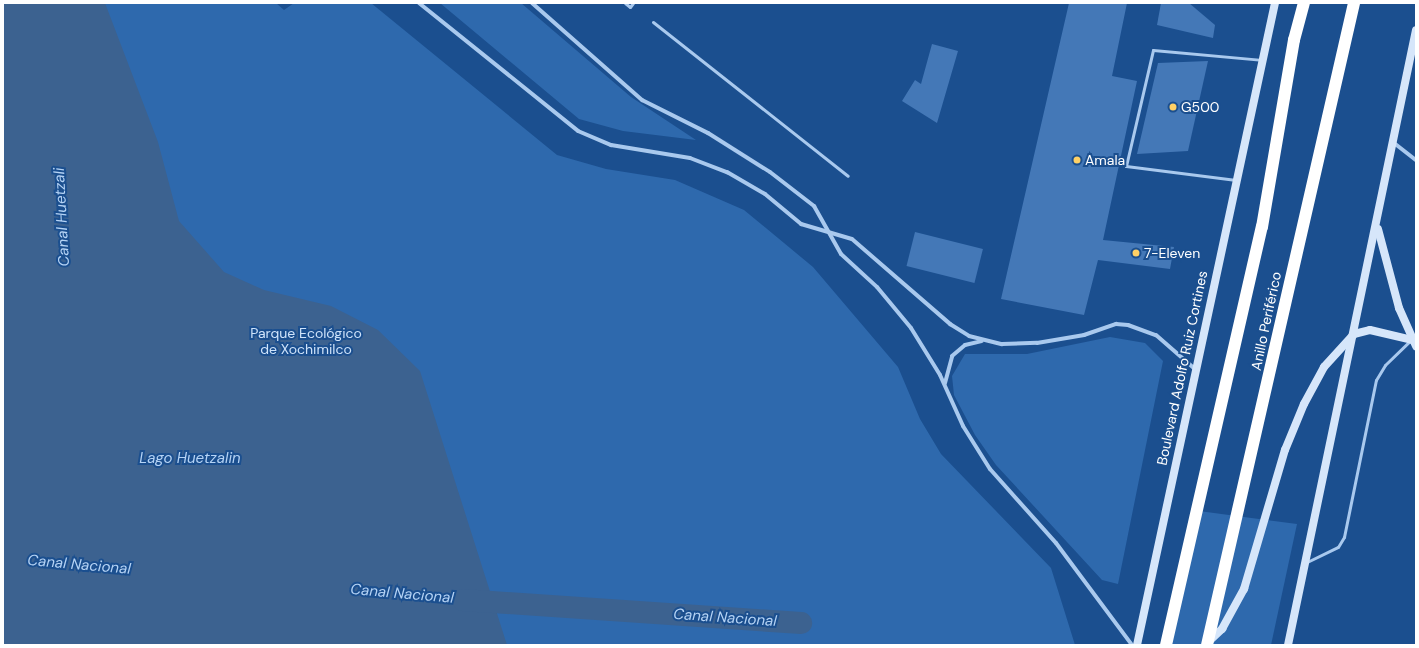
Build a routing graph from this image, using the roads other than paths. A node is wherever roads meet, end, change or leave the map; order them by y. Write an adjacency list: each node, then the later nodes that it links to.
1 (419, 3): 16 (street)
2 (532, 3): 16 (street)
3 (625, 3): 4 (lane)
4 (633, 3)
5 (1275, 3): 10 (main road, Boulevard Adolfo Ruiz Cortines)
6 (1304, 3): 25 (highway, Anillo Periférico)
7 (1354, 3): 27 (highway, Anillo Periférico, bridge)
8 (653, 22): 13 (lane)
9 (1416, 30): 11 (main road)
10 (1264, 60): 14 (main road, Boulevard Adolfo Ruiz Cortines); 14 (lane)
11 (1394, 143): 12 (street); 15 (main road)
12 (1416, 160)
13 (848, 176)
14 (1236, 180): 20 (main road, Boulevard Adolfo Ruiz Cortines)
15 (1378, 225): 17 (main road); 19 (main road)
16 (830, 233): 18 (street); 21 (street)
17 (1354, 334): 19 (main road); 22 (main road); 26 (main road)
18 (991, 342): 20 (street); 21 (street)
19 (1414, 343): 22 (lane)
20 (1195, 369): 24 (main road, Boulevard Adolfo Ruiz Cortines)
21 (945, 387): 23 (street)
22 (1305, 563): 28 (main road)
23 (1132, 645)
24 (1137, 645)
25 (1166, 645)
26 (1202, 645)
27 (1208, 645)
28 (1288, 645)

